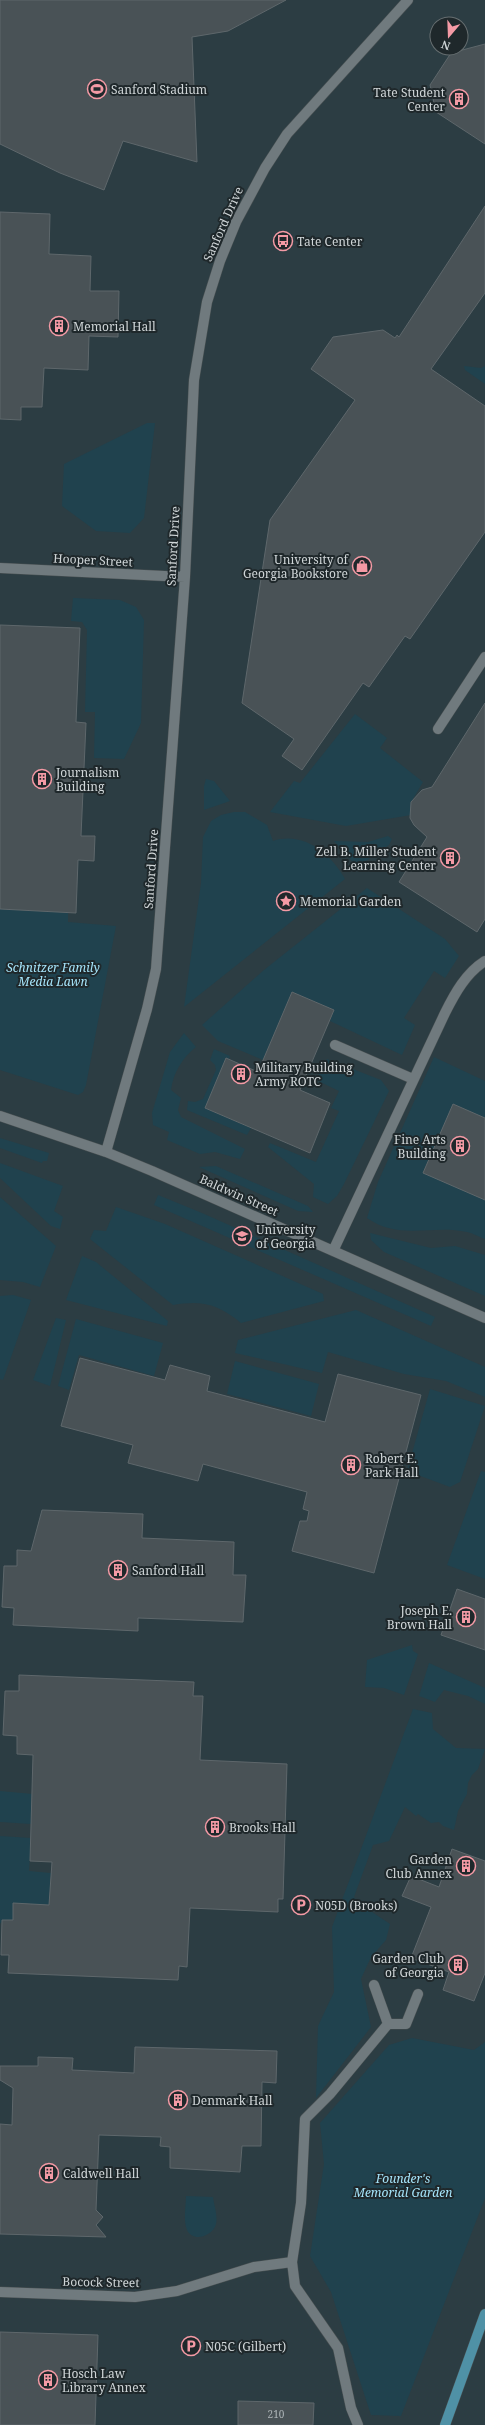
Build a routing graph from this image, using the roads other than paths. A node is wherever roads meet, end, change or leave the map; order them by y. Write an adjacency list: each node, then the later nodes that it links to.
1 (408, 0): 3 (street, Sanford Drive)
2 (0, 568): 3 (street, Hooper Street)
3 (185, 577): 10 (street, Sanford Drive)
4 (485, 657): 5 (street)
5 (438, 729)
6 (485, 961): 8 (street)
7 (335, 1045): 8 (street)
8 (413, 1079): 11 (street)
9 (0, 1116): 10 (street, Baldwin Street)
10 (106, 1152): 11 (street, Baldwin Street)
11 (333, 1251): 12 (street, Baldwin Street)
12 (485, 1318)
13 (374, 1985): 15 (street)
14 (418, 1994): 15 (street)
15 (388, 2024): 16 (street)
16 (292, 2262): 17 (street, Bocock Street); 19 (street)
17 (0, 2292)
18 (485, 2314): 20 (main road)
19 (358, 2425)
20 (445, 2425)

